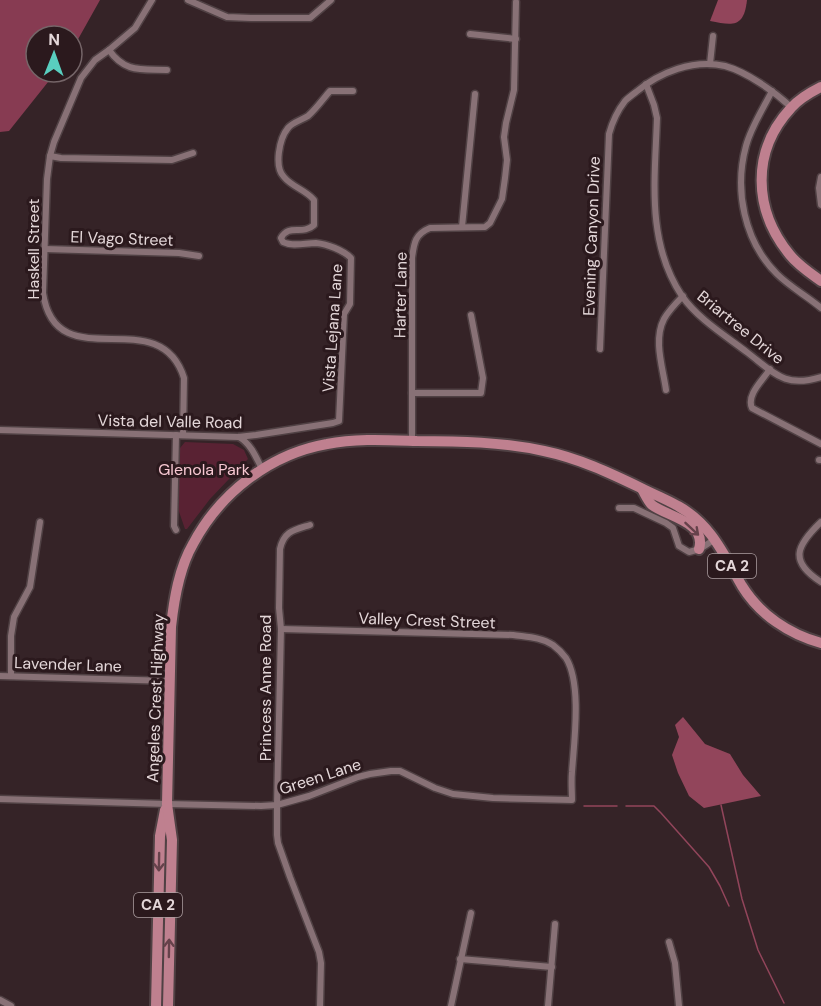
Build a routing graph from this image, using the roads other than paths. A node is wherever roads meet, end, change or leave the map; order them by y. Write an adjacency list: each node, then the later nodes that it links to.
1 (152, 0): 8 (street, Haskell Street)
2 (188, 0): 3 (street)
3 (331, 0)
4 (516, 2): 7 (street, Harter Lane)
5 (470, 34): 7 (street)
6 (713, 36): 9 (street)
7 (516, 39): 21 (street, Harter Lane)
8 (109, 50): 10 (street); 18 (street, Haskell Street)
9 (710, 64): 11 (street); 14 (street)
10 (167, 70)
11 (646, 84): 25 (street, Briartree Drive); 28 (street, Evening Canyon Drive)
12 (821, 87): 16 (main road)
13 (353, 91): 33 (street, Vista Lejana Lane)
14 (772, 92): 16 (street); 26 (street)
15 (475, 94): 21 (street)
16 (791, 107): 24 (main road)
17 (193, 153): 18 (street)
18 (50, 156): 22 (street, Haskell Street)
19 (821, 177): 20 (street)
20 (821, 205)
21 (462, 227): 32 (street, Harter Lane)
22 (45, 249): 23 (street, El Vago Street); 35 (street, Haskell Street)
23 (199, 256)
24 (821, 282)
25 (683, 296): 29 (street, Briartree Drive); 31 (street)
26 (821, 308)
27 (471, 315): 32 (street)
28 (600, 349)
29 (770, 369): 30 (street, Briartree Drive); 38 (street)
30 (821, 377)
31 (666, 390)
32 (412, 393): 37 (street, Harter Lane)
33 (338, 422): 36 (street, Vista del Valle Road)
34 (0, 430): 35 (street, Vista del Valle Road)
35 (180, 435): 36 (street, Vista del Valle Road); 45 (street, Haskell Street)
36 (238, 437): 39 (street)
37 (412, 441): 39 (main road, Angeles Crest Highway / CA 2); 40 (main road, Angeles Crest Highway / CA 2)
38 (821, 444)
39 (262, 469): 53 (main road, Angeles Crest Highway / CA 2)
40 (642, 489): 46 (main road, Angeles Crest Highway / CA 2); 47 (main road, one-way to 47)
41 (619, 508): 47 (street)
42 (40, 522): 52 (street)
43 (821, 522): 48 (street)
44 (310, 525): 49 (street, Princess Anne Road)
45 (176, 530)
46 (715, 539): 47 (street); 50 (main road, Angeles Crest Highway / CA 2)
47 (699, 549)
48 (821, 582)
49 (281, 629): 55 (street, Valley Crest Street); 57 (street, Princess Anne Road)
50 (821, 643)
51 (0, 676): 52 (street, Lavender Lane)
52 (11, 676): 53 (street, Lavender Lane)
53 (170, 681): 56 (main road, Angeles Crest Highway / CA 2)
54 (0, 799): 56 (street, Green Lane)
55 (572, 800): 57 (street, Green Lane)
56 (167, 804): 57 (street, Green Lane); 65 (main road, Angeles Crest Highway / CA 2, one-way to 65); 66 (main road, Angeles Crest Highway / CA 2, one-way to 56)
57 (277, 805): 67 (street, Princess Anne Road)
58 (471, 913): 61 (street)
59 (555, 924): 62 (street)
60 (669, 942): 70 (street)
61 (460, 959): 62 (street); 68 (street)
62 (552, 967): 69 (street)
63 (0, 1000): 64 (street)
64 (10, 1006)
65 (156, 1006)
66 (168, 1006)
67 (320, 1006)
68 (451, 1006)
69 (548, 1006)
70 (679, 1006)

